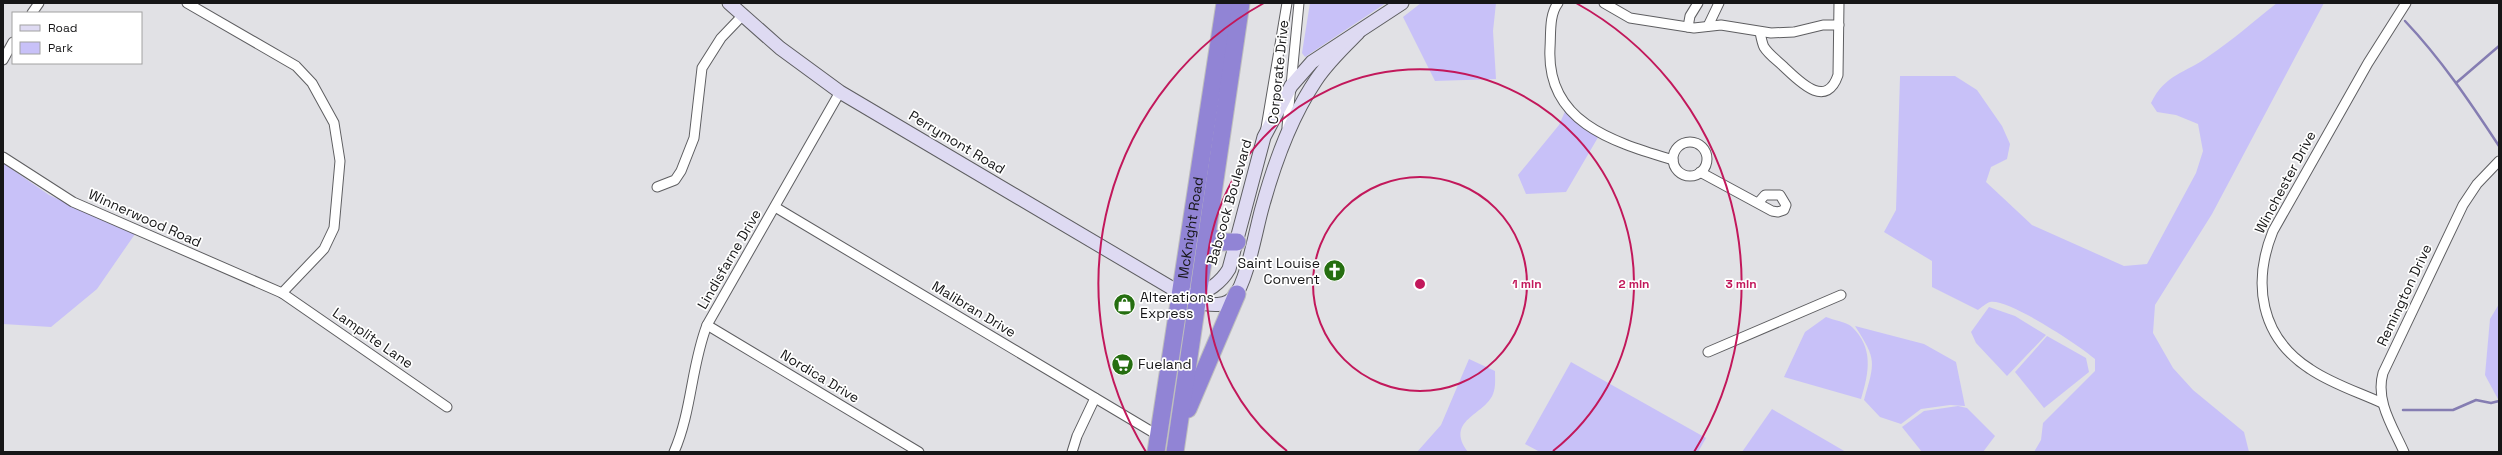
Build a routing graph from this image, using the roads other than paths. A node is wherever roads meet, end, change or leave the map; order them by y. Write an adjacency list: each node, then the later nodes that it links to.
1 (39, 3): 15 (street)
2 (730, 3): 16 (street, Perrymont Road)
3 (1225, 3): 38 (highway, McKnight Road)
4 (1241, 3): 35 (highway, McKnight Road)
5 (1287, 3): 26 (street, Corporate Drive)
6 (1299, 3): 24 (street, Corporate Drive)
7 (1402, 3): 20 (street, Babcock Boulevard)
8 (1558, 3): 29 (street)
9 (1604, 3): 19 (street)
10 (1698, 3): 19 (street)
11 (1719, 3): 18 (street)
12 (1839, 3): 17 (street)
13 (2406, 3): 45 (street, Winchester Drive)
14 (194, 5): 37 (street)
15 (33, 12)
16 (743, 15): 25 (street, Perrymont Road); 32 (street)
17 (1839, 25): 21 (street); 21 (street)
18 (1708, 26): 19 (street); 21 (street)
19 (1688, 27)
20 (1358, 32): 24 (street, Babcock Boulevard); 27 (street, Babcock Boulevard)
21 (1760, 32)
22 (12, 44): 23 (street)
23 (3, 60)
24 (1291, 86): 26 (street, Babcock Boulevard); 27 (street, Corporate Drive)
25 (840, 92): 34 (street, Lindisfarne Drive); 38 (street, Perrymont Road)
26 (1264, 137): 36 (street, Babcock Boulevard)
27 (1284, 144): 39 (street, Babcock Boulevard)
28 (3, 157): 37 (street, Winnerwood Road)
29 (1674, 160): 31 (street); 31 (street)
30 (2499, 161): 45 (street, Remington Drive)
31 (1700, 172): 33 (street)
32 (657, 187)
33 (1758, 203)
34 (775, 207): 42 (street, Lindisfarne Drive); 44 (street, Malibran Drive)
35 (1208, 235): 36 (highway); 41 (highway, McKnight Road)
36 (1237, 242): 41 (street, Babcock Boulevard)
37 (282, 293): 46 (street, Lamplite Lane)
38 (1180, 293): 41 (street); 48 (highway, McKnight Road)
39 (1236, 294): 41 (street); 47 (highway)
40 (1841, 295): 43 (street)
41 (1198, 299): 47 (highway, McKnight Road)
42 (707, 325): 49 (street, Lindisfarne Drive); 50 (street, Nordica Drive)
43 (1708, 352)
44 (1095, 398): 48 (street, Malibran Drive); 51 (street)
45 (2382, 403): 53 (street, Remington Drive)
46 (447, 407)
47 (1178, 433): 52 (highway, McKnight Road)
48 (1158, 444)
49 (674, 452)
50 (920, 452)
51 (1072, 452)
52 (1175, 452)
53 (2404, 452)

